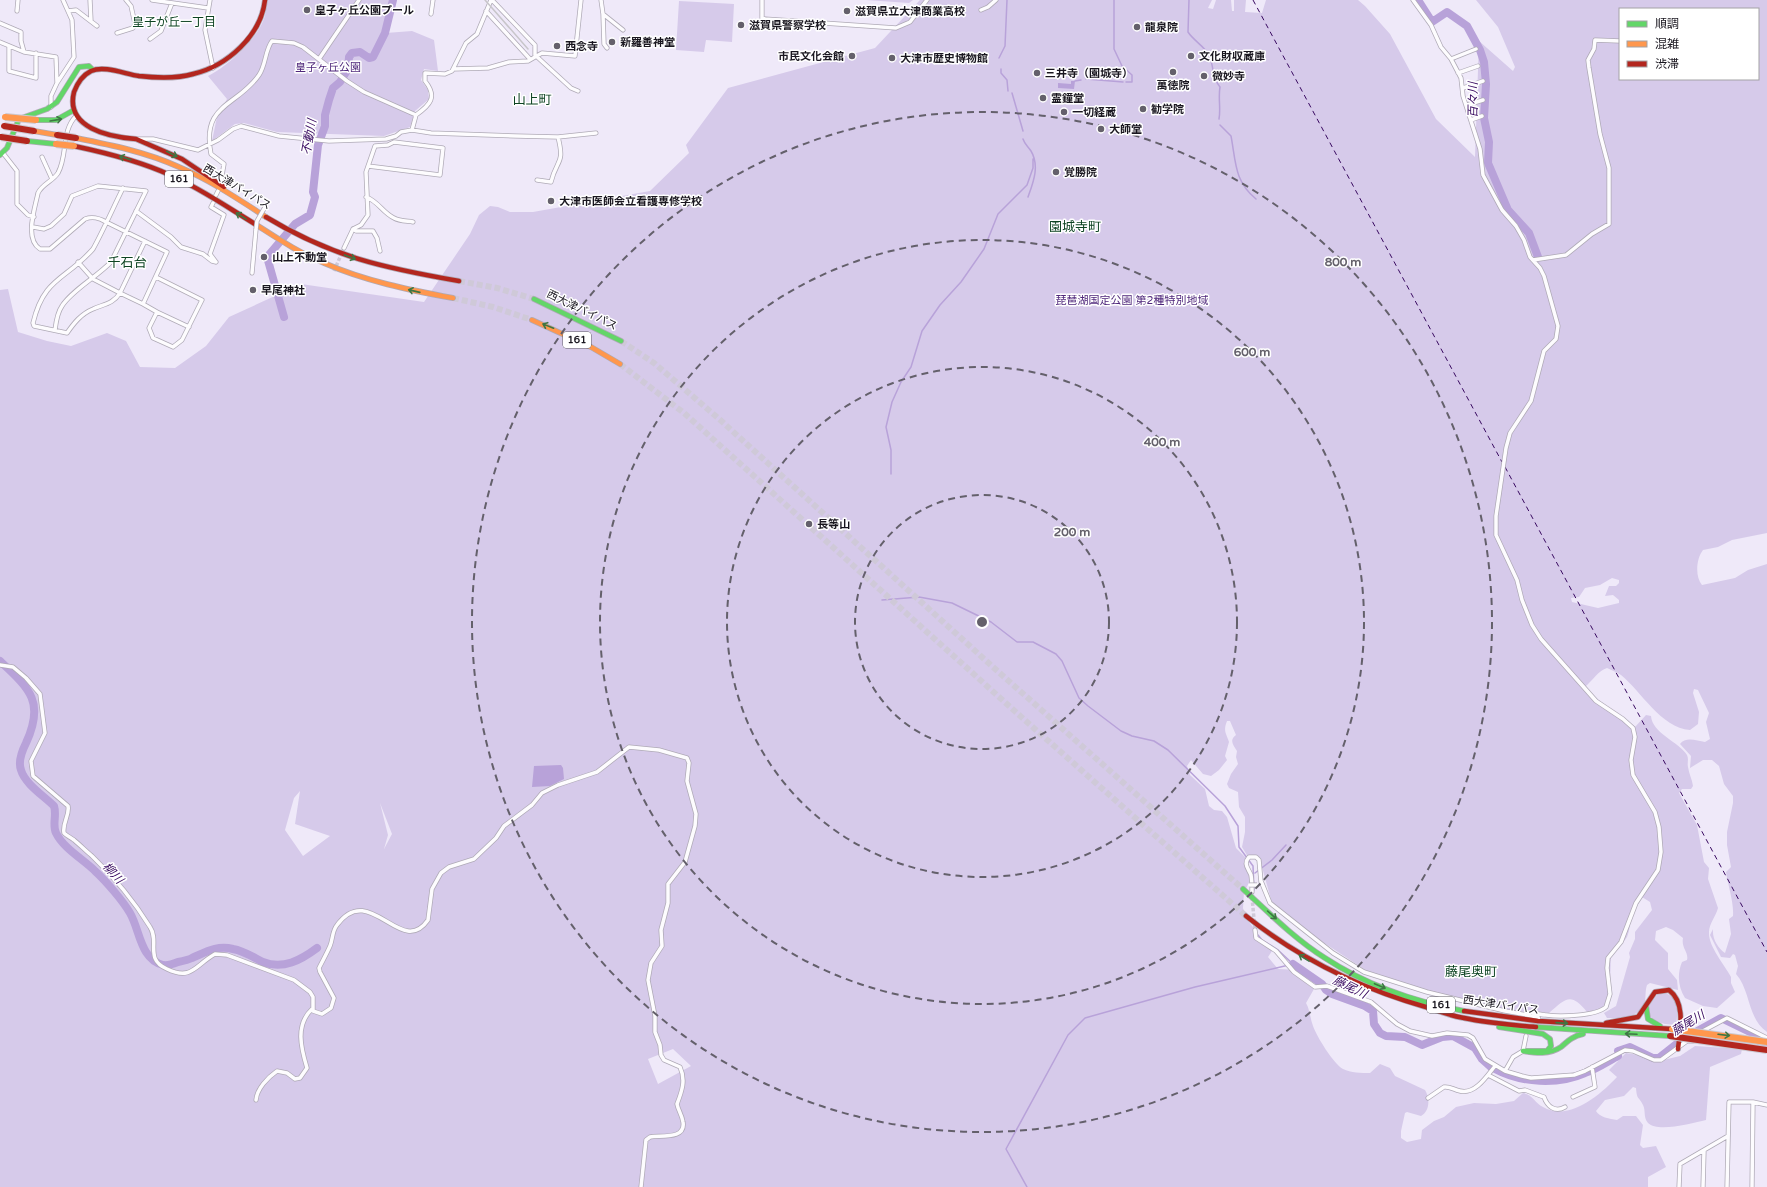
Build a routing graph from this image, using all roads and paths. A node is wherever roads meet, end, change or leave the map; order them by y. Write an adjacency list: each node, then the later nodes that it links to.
1 (18, 0): 19 (street)
2 (63, 0): 21 (street)
3 (90, 0): 25 (street)
4 (126, 0): 29 (street)
5 (152, 0): 17 (street)
6 (210, 0): 18 (street)
7 (265, 0): 44 (main road)
8 (359, 0): 39 (street)
9 (433, 0): 23 (street)
10 (492, 0): 22 (street); 38 (street)
11 (581, 0): 38 (street)
12 (601, 0): 24 (street)
13 (762, 0): 14 (street)
14 (928, 0)
15 (996, 0): 20 (street)
16 (1413, 0): 41 (street)
17 (172, 2): 18 (street); 30 (street)
18 (208, 8): 44 (street)
19 (17, 10)
20 (981, 10)
21 (68, 11): 25 (street); 48 (street)
22 (486, 11): 40 (street); 45 (street)
23 (431, 14)
24 (603, 14): 28 (street); 34 (street)
25 (91, 21): 27 (street)
26 (0, 22): 36 (street)
27 (97, 26)
28 (623, 30)
29 (117, 32)
30 (150, 39)
31 (1619, 41): 91 (street)
32 (0, 42): 33 (street)
33 (9, 47): 36 (street); 37 (street)
34 (607, 48)
35 (1476, 49): 41 (street)
36 (24, 52): 37 (street)
37 (36, 53): 48 (street)
38 (535, 55): 40 (street); 50 (street)
39 (318, 59): 55 (street); 67 (street)
40 (530, 59): 45 (street)
41 (1450, 59): 46 (street)
42 (1478, 66): 46 (street)
43 (92, 69): 44 (main road); 53 (main road); 54 (main road)
44 (213, 69)
45 (453, 69): 55 (street)
46 (1458, 73): 49 (street)
47 (1483, 81): 49 (street)
48 (57, 83): 53 (street)
49 (1463, 88): 52 (street)
50 (578, 91)
51 (1483, 100): 52 (street)
52 (1467, 104): 58 (street)
53 (51, 107): 68 (main road)
54 (75, 113): 57 (main road, one-way to 54, bridge); 65 (main road); 71 (street)
55 (416, 115): 60 (street)
56 (1482, 116): 58 (street)
57 (2, 117)
58 (1471, 120): 91 (street)
59 (2, 126): 78 (main road, 西大津バイパス / 161, bridge)
60 (412, 130): 62 (street); 63 (street)
61 (596, 133): 63 (street)
62 (396, 136): 66 (street); 67 (street)
63 (558, 137): 73 (street)
64 (0, 138): 98 (main road, 西大津バイパス / 161, one-way to 64, bridge)
65 (136, 139): 67 (street); 78 (main road, one-way to 78)
66 (397, 142): 70 (street); 70 (street)
67 (209, 145): 72 (street)
68 (2, 154): 82 (street)
69 (42, 157): 71 (street)
70 (368, 166): 77 (street)
71 (52, 178): 82 (street)
72 (221, 180)
73 (538, 180)
74 (123, 188): 81 (street); 83 (street); 85 (street)
75 (218, 191): 76 (street)
76 (216, 196)
77 (366, 196): 84 (street); 86 (street)
78 (237, 198): 96 (main road, 西大津バイパス / 161, one-way to 96)
79 (213, 203): 81 (street)
80 (265, 207): 93 (street, bridge)
81 (136, 211): 87 (street)
82 (34, 217): 85 (street)
83 (106, 222): 85 (street); 87 (street); 92 (street)
84 (413, 222)
85 (33, 227)
86 (353, 229): 89 (street); 90 (street)
87 (126, 231): 88 (street); 95 (street)
88 (145, 241): 94 (street); 97 (street)
89 (344, 248)
90 (380, 251)
91 (1533, 260): 116 (street)
92 (78, 262): 95 (street); 104 (street)
93 (252, 273)
94 (156, 277): 100 (street); 103 (street)
95 (93, 279): 97 (street); 104 (street)
96 (459, 280)
97 (120, 293): 100 (street); 104 (street)
98 (453, 298)
99 (534, 299): 105 (main road, 西大津バイパス / 161)
100 (143, 304): 101 (street)
101 (157, 312): 103 (street); 103 (street)
102 (532, 320): 106 (main road, 161, one-way to 102)
103 (189, 327)
104 (55, 330)
105 (621, 340)
106 (620, 364)
107 (0, 665): 115 (street)
108 (1261, 881): 109 (street, bridge); 111 (street); 118 (street)
109 (1250, 885)
110 (1243, 889): 118 (main road, 西大津バイパス / 161, one-way to 118)
111 (1252, 892)
112 (1246, 916): 117 (main road, 西大津バイパス / 161, one-way to 112)
113 (1255, 930): 129 (street)
114 (1646, 1006): 119 (main road); 120 (main road); 126 (main road)
115 (312, 1009): 135 (street); 141 (street)
116 (1528, 1014)
117 (1467, 1019): 121 (main road, 西大津バイパス / 161); 127 (main road)
118 (1538, 1021): 119 (main road, 西大津バイパス / 161, one-way to 119)
119 (1591, 1025): 120 (main road, 西大津バイパス / 161)
120 (1672, 1029): 125 (main road, 西大津バイパス / 161, one-way to 125, bridge)
121 (1593, 1032): 127 (main road); 128 (main road, 西大津バイパス / 161, one-way to 121, bridge)
122 (1526, 1036): 127 (street)
123 (1767, 1038): 124 (street)
124 (1687, 1041): 126 (street); 128 (street)
125 (1767, 1042)
126 (1678, 1048): 130 (street)
127 (1524, 1051): 131 (street)
128 (1767, 1051)
129 (1495, 1066): 131 (street); 132 (street)
130 (1593, 1069): 131 (street); 133 (street)
131 (1505, 1071)
132 (1488, 1075): 134 (street); 138 (street)
133 (1573, 1097)
134 (1428, 1098)
135 (256, 1100)
136 (1753, 1102): 137 (street); 139 (street); 145 (street)
137 (1767, 1105)
138 (1565, 1107)
139 (1728, 1136): 140 (street); 144 (street)
140 (1704, 1151): 142 (street); 143 (street)
141 (641, 1187)
142 (1679, 1187)
143 (1703, 1187)
144 (1728, 1187)
145 (1752, 1187)

